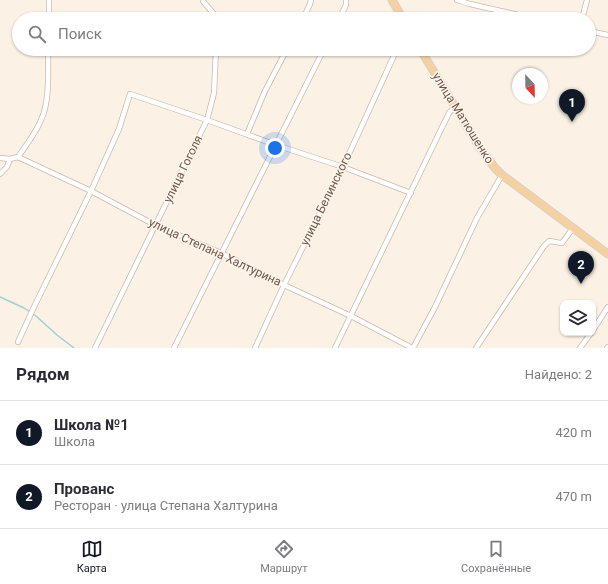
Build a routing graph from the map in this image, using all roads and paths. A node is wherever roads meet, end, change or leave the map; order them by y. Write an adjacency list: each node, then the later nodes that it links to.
1 (49, 0): 8 (street)
2 (203, 0): 9 (street)
3 (311, 0): 10 (street)
4 (346, 0): 11 (street)
5 (392, 0): 12 (main road)
6 (458, 0): 13 (street)
7 (587, 0): 14 (street)
8 (49, 12)
9 (212, 12)
10 (306, 12)
11 (342, 12)
12 (398, 12)
13 (505, 12)
14 (584, 12)
15 (596, 32): 16 (street)
16 (608, 35)
17 (48, 56): 28 (street)
18 (216, 56): 24 (street, улица Гоголя)
19 (283, 56): 25 (street)
20 (320, 56): 26 (street)
21 (394, 56): 30 (street, улица Белинского)
22 (424, 56): 23 (main road, улица Матюшенко)
23 (455, 106): 32 (main road, улица Матюшенко); 34 (street)
24 (207, 120): 25 (street); 33 (street); 35 (street, улица Гоголя)
25 (247, 134): 26 (street)
26 (276, 145): 30 (street); 37 (street)
27 (0, 158): 29 (street)
28 (18, 158): 29 (street); 33 (street, улица Степана Халтурина)
29 (10, 159): 31 (street)
30 (343, 167): 34 (street); 39 (street, улица Белинского)
31 (0, 174)
32 (502, 175): 36 (main road, улица Матюшенко); 49 (street)
33 (91, 191): 35 (street, улица Степана Халтурина); 44 (street)
34 (411, 193): 41 (street)
35 (155, 225): 37 (street, улица Степана Халтурина); 45 (street, улица Гоголя)
36 (573, 228): 38 (main road, улица Матюшенко); 50 (street)
37 (221, 253): 39 (street, улица Степана Халтурина); 46 (street)
38 (608, 254)
39 (284, 285): 41 (street, улица Степана Халтурина); 47 (street, улица Белинского)
40 (608, 308): 42 (street)
41 (351, 316): 48 (street); 49 (street, улица Степана Халтурина)
42 (596, 326)
43 (589, 336): 51 (street)
44 (18, 342)
45 (95, 348)
46 (174, 348)
47 (255, 348)
48 (336, 348)
49 (412, 348)
50 (476, 348)
51 (580, 348)

